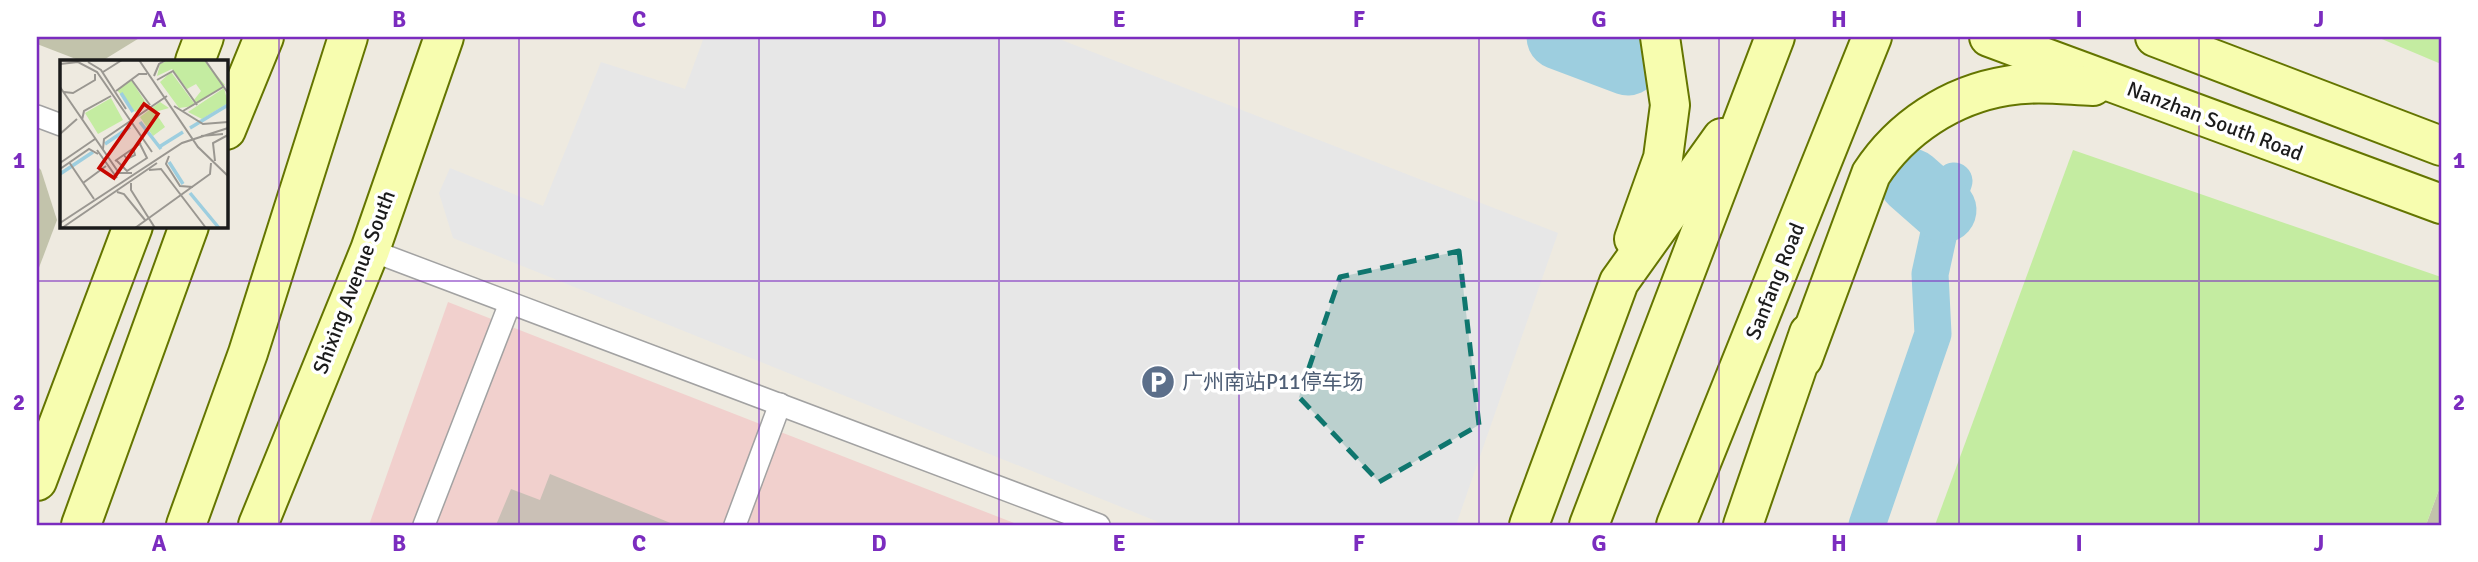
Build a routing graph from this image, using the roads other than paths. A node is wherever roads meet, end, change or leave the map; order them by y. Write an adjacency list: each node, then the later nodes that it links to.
1 (204, 37): 10 (main road)
2 (264, 37): 15 (main road)
3 (348, 37): 28 (main road)
4 (444, 37): 21 (main road, Shixing Avenue South)
5 (1660, 37): 22 (main road)
6 (1775, 37): 12 (main road)
7 (1872, 37): 16 (main road, Sanfang Road)
8 (1989, 37): 11 (main road, Nanzhan South Road)
9 (2165, 40): 17 (main road)
10 (195, 60)
11 (2124, 87): 18 (main road, Nanzhan South Road); 24 (main road)
12 (1754, 94): 22 (main road); 34 (main road)
13 (37, 116): 14 (lane)
14 (60, 125)
15 (228, 125)
16 (1836, 130): 24 (main road); 35 (main road, Sanfang Road)
17 (2441, 146)
18 (2441, 204)
19 (132, 228): 26 (main road)
20 (188, 228): 27 (main road)
21 (370, 250): 23 (lane); 29 (main road, Shixing Avenue South)
22 (1619, 282): 33 (main road)
23 (510, 303): 25 (lane); 30 (lane)
24 (1803, 358): 36 (main road)
25 (780, 404): 31 (lane); 32 (lane)
26 (37, 481)
27 (86, 519)
28 (186, 525)
29 (258, 525)
30 (424, 525)
31 (734, 525)
32 (1099, 525)
33 (1529, 525)
34 (1589, 525)
35 (1676, 525)
36 (1743, 525)

